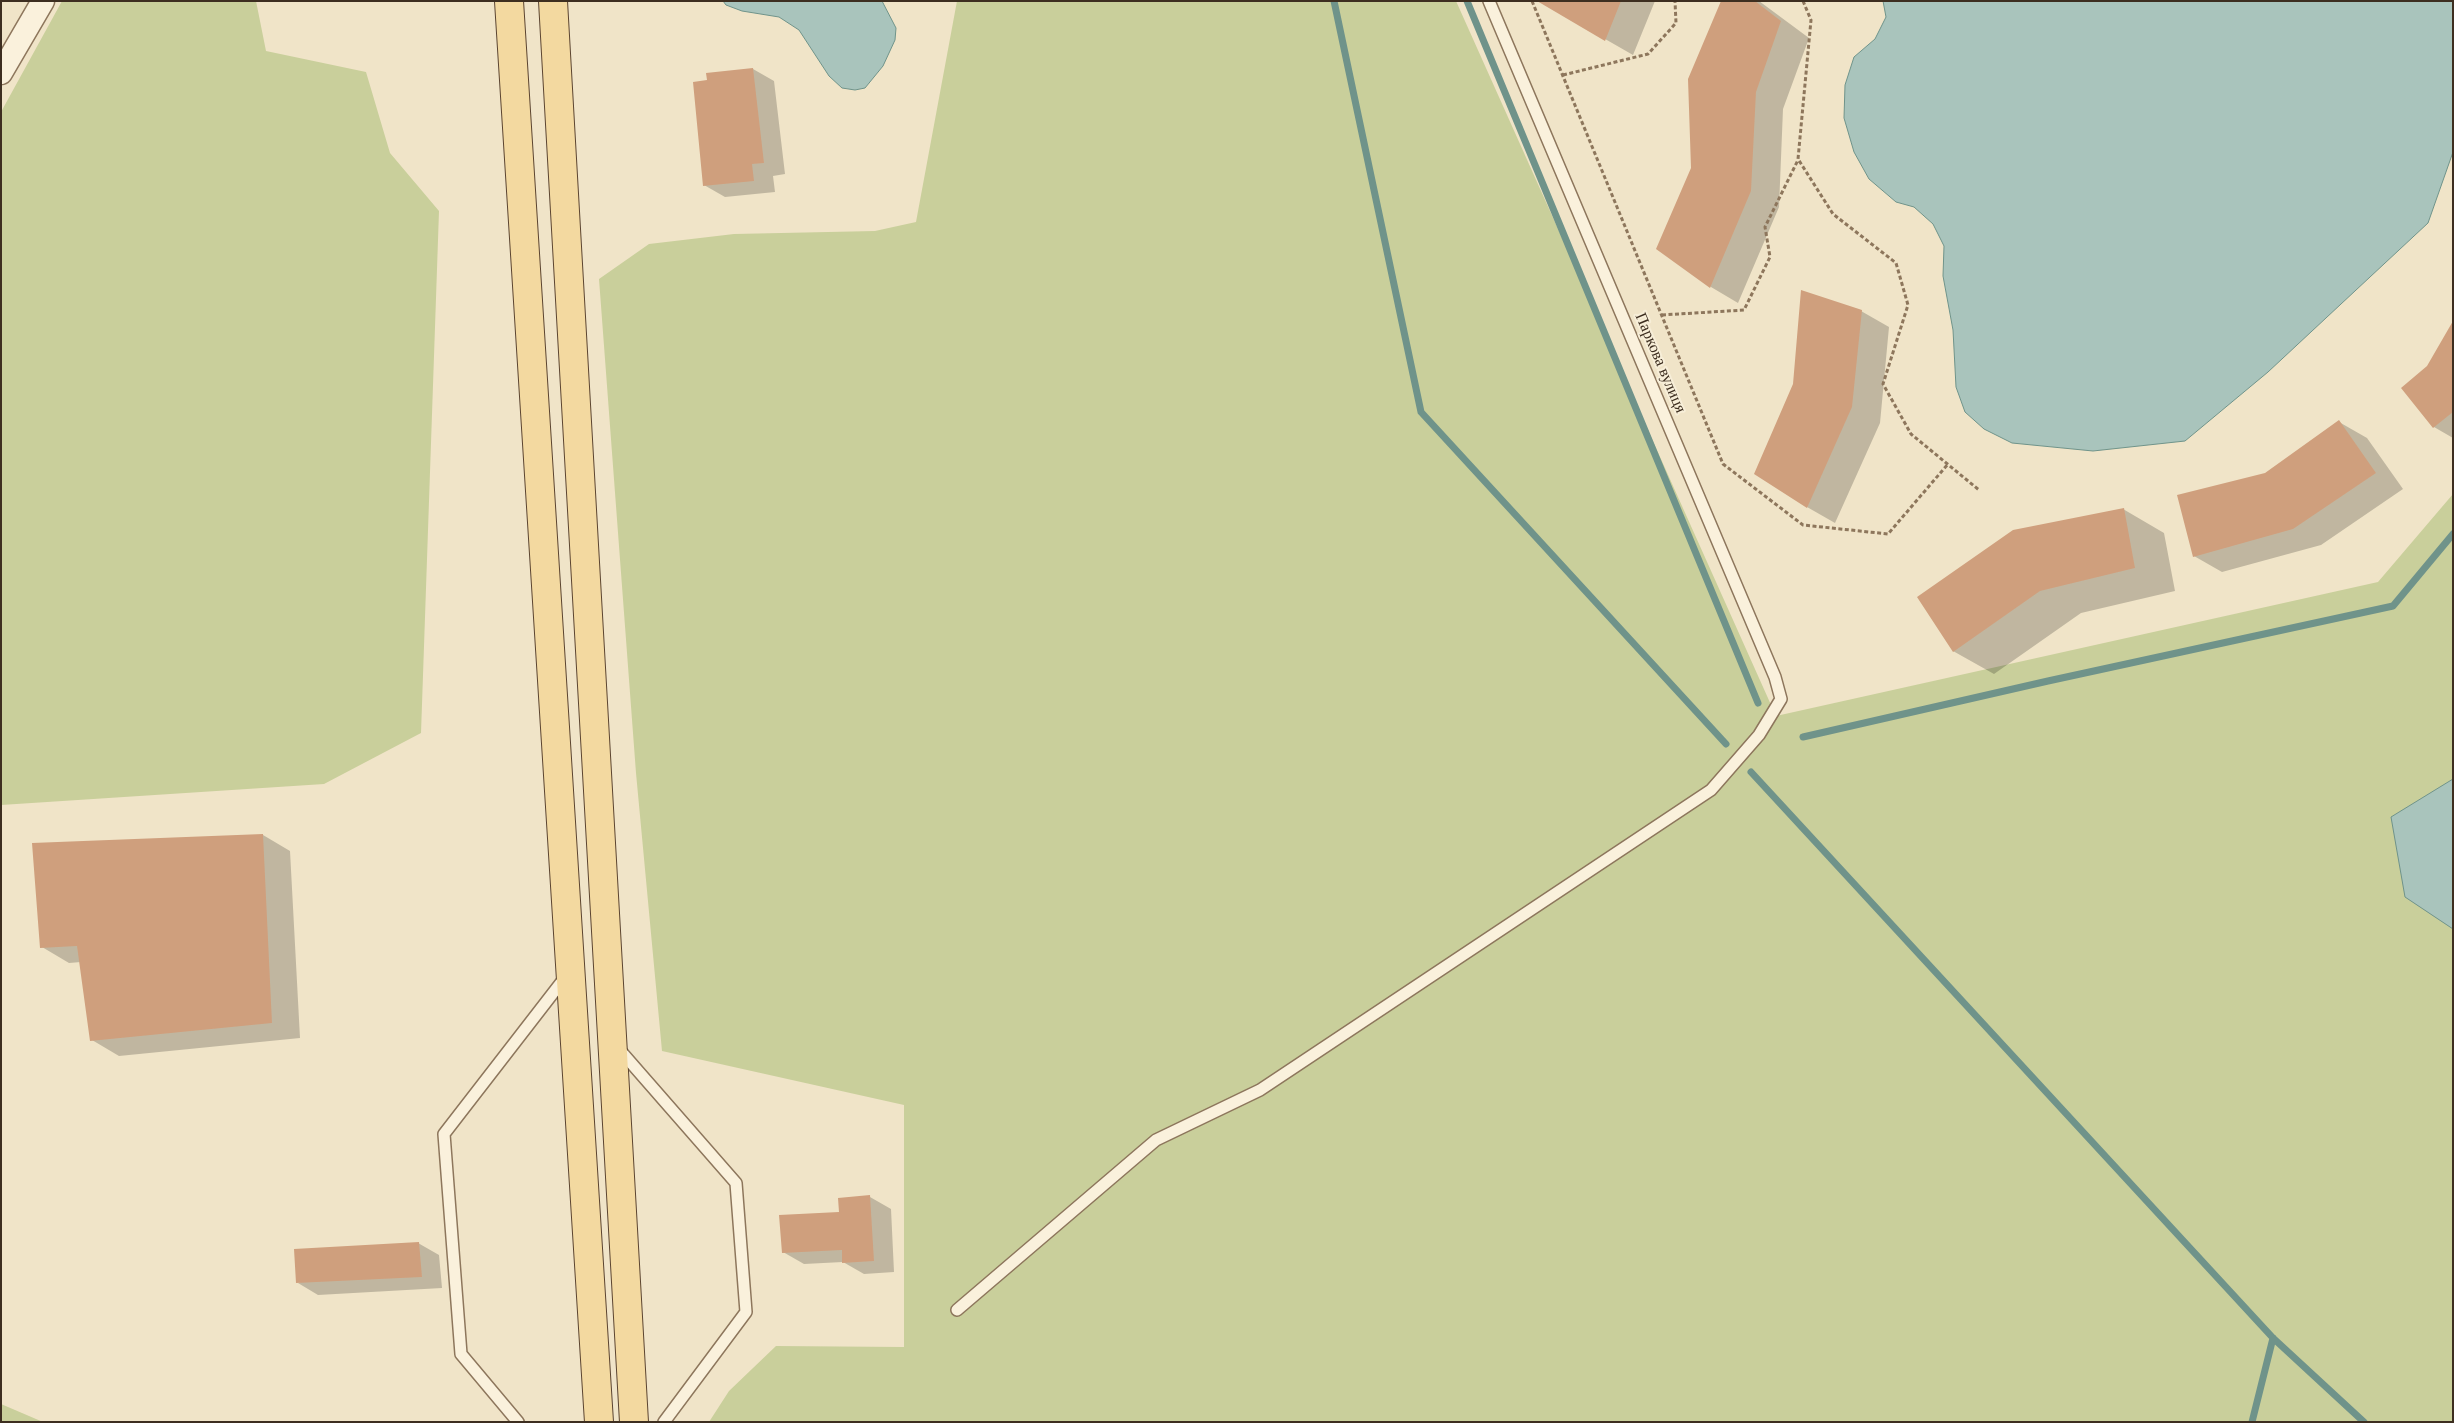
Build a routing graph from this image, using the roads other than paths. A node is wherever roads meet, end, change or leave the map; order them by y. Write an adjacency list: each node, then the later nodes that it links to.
1 (43, 1): 5 (street)
2 (509, 1): 6 (main road)
3 (553, 1): 7 (main road)
4 (1489, 1): 8 (lane, Паркова вулиця)
5 (1, 73)
6 (572, 967): 9 (lane); 10 (main road)
7 (611, 1040): 11 (main road); 12 (lane)
8 (957, 1310)
9 (518, 1422)
10 (599, 1422)
11 (634, 1422)
12 (664, 1422)

